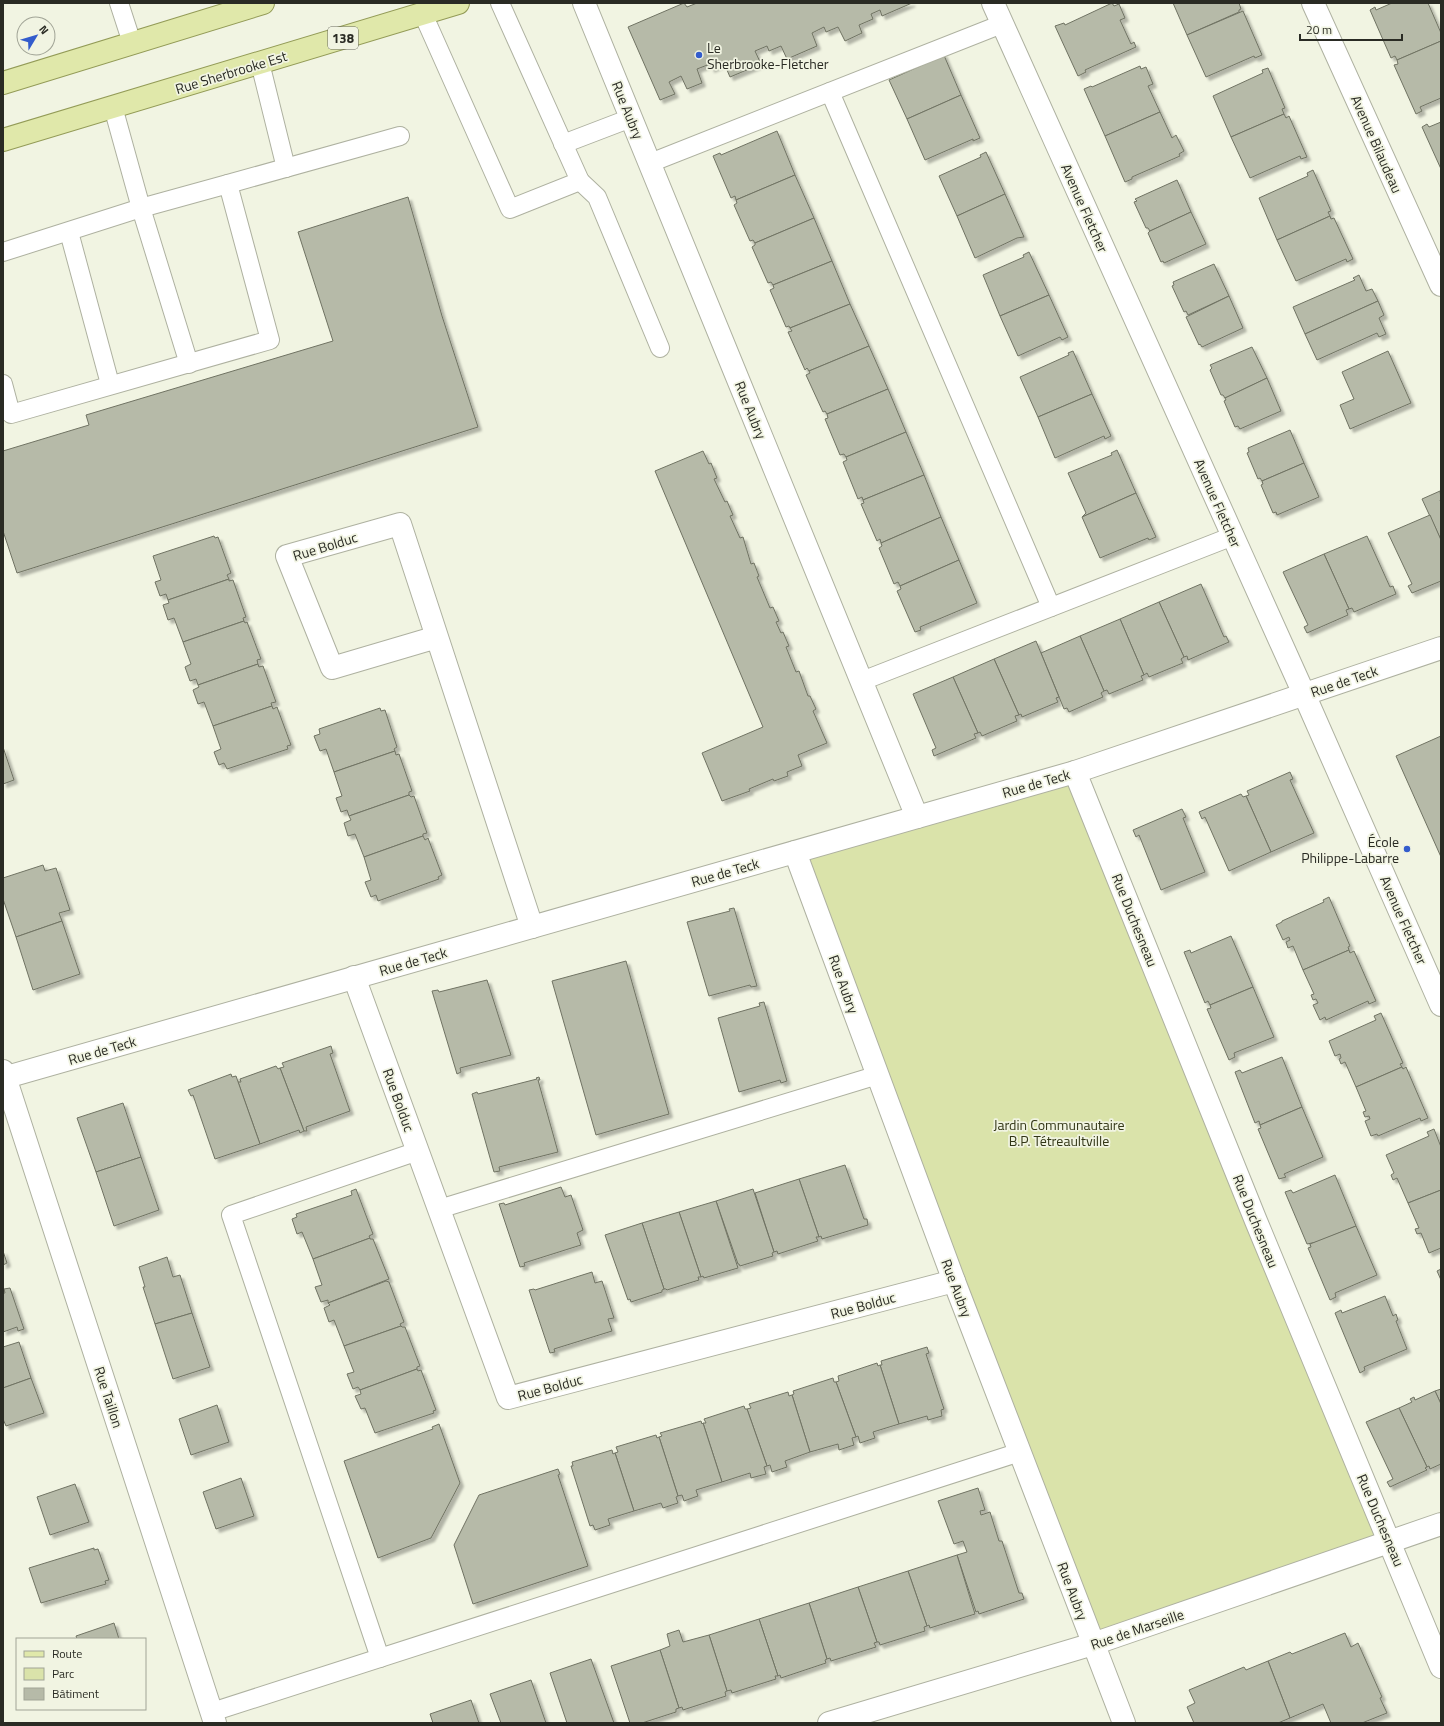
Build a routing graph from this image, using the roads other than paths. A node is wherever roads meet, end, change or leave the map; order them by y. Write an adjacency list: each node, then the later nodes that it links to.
1 (119, 3): 11 (lane)
2 (263, 3): 8 (main road)
3 (458, 3): 9 (main road, Rue Sherbrooke Est / 138)
4 (500, 3): 19 (lane)
5 (584, 3): 16 (street, Rue Aubry)
6 (993, 3): 10 (street, Avenue Fletcher)
7 (1313, 3): 27 (street, Avenue Bilaudeau)
8 (229, 8): 11 (main road)
9 (423, 14): 12 (main road, Rue Sherbrooke Est / 138); 22 (lane)
10 (1002, 24): 14 (lane); 32 (street, Avenue Fletcher)
11 (132, 44): 13 (main road)
12 (260, 62): 15 (main road, Rue Sherbrooke Est / 138); 21 (lane)
13 (3, 83)
14 (830, 92): 20 (lane); 33 (lane)
15 (113, 107): 18 (main road, Rue Sherbrooke Est / 138); 24 (lane)
16 (631, 118): 19 (lane); 20 (street, Rue Aubry)
17 (400, 136): 21 (lane)
18 (3, 140)
19 (563, 144): 22 (lane)
20 (650, 163): 36 (street, Rue Aubry)
21 (286, 168): 23 (lane)
22 (580, 181): 28 (lane)
23 (228, 184): 24 (lane); 29 (lane)
24 (141, 208): 25 (lane); 29 (lane)
25 (69, 232): 26 (lane); 31 (lane)
26 (3, 252)
27 (1441, 285)
28 (660, 348)
29 (189, 364): 31 (lane)
30 (3, 384): 31 (lane)
31 (110, 384)
32 (1232, 536): 33 (lane); 37 (street, Avenue Fletcher)
33 (1051, 607): 36 (lane)
34 (437, 637): 34 (street, Rue Bolduc); 41 (street, Rue Bolduc)
35 (1441, 648): 37 (street, Rue de Teck)
36 (862, 681): 39 (street, Rue Aubry)
37 (1304, 694): 38 (street, Rue de Teck); 43 (street, Avenue Fletcher)
38 (1075, 772): 39 (street, Rue de Teck); 51 (street, Rue Duchesneau)
39 (917, 817): 40 (street, Rue de Teck)
40 (795, 852): 41 (street, Rue de Teck); 45 (street, Rue Aubry)
41 (532, 927): 42 (street, Rue de Teck)
42 (354, 977): 44 (street, Rue de Teck); 46 (street, Rue Bolduc)
43 (1441, 1005)
44 (4, 1075): 55 (street, Rue Taillon)
45 (878, 1075): 47 (lane); 48 (street, Rue Aubry)
46 (418, 1151): 47 (street, Rue Bolduc); 53 (lane)
47 (439, 1209): 48 (street, Rue Bolduc)
48 (954, 1281): 49 (street, Rue Aubry)
49 (1020, 1452): 52 (street, Rue Aubry); 53 (lane)
50 (1441, 1524): 51 (street, Rue de Marseille)
51 (1390, 1542): 52 (street, Rue de Marseille); 54 (street, Rue Duchesneau)
52 (1093, 1644): 56 (street, Rue de Marseille); 57 (street, Rue Aubry)
53 (380, 1658): 55 (lane)
54 (1441, 1668)
55 (214, 1718)
56 (829, 1723)
57 (1124, 1723)

